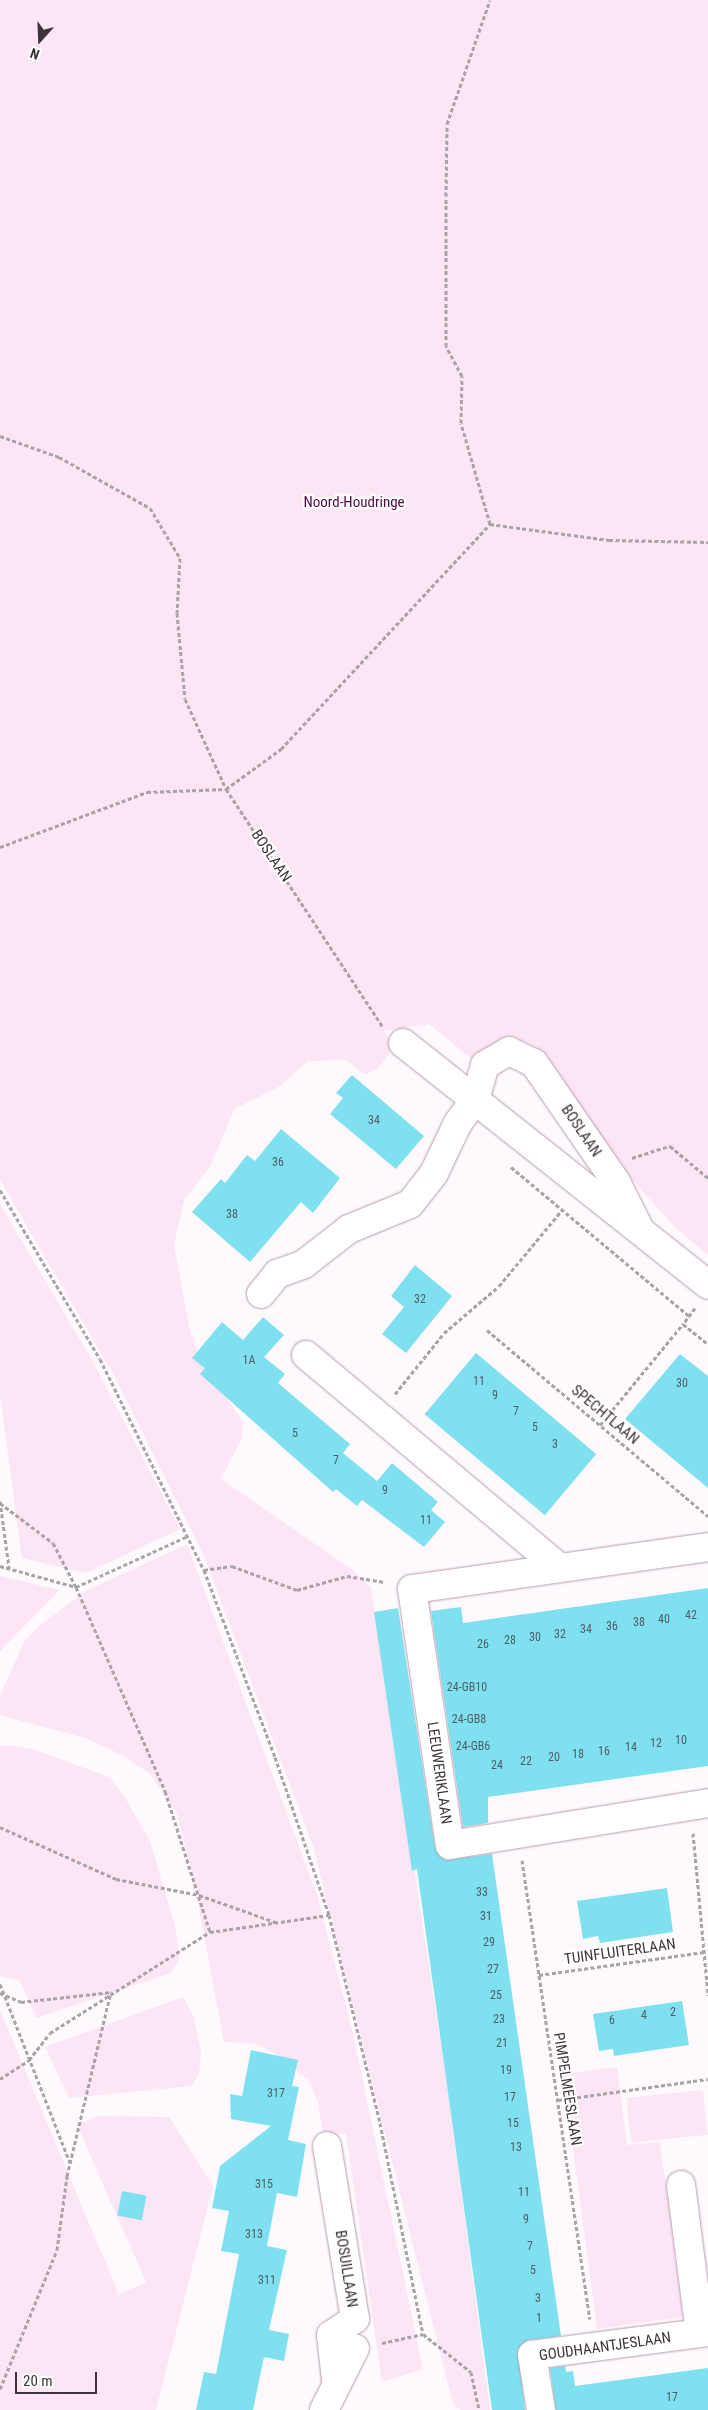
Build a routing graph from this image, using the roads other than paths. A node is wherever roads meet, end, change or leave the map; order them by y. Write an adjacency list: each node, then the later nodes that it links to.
1 (403, 1043): 2 (street, BOSLAAN)
2 (474, 1100): 3 (street, BOSLAAN); 3 (street, BOSLAAN); 4 (street, BOSLAAN)
3 (640, 1230): 5 (street, BOSLAAN)
4 (260, 1294)
5 (703, 1295)
6 (306, 1355): 8 (street)
7 (708, 1547): 8 (street)
8 (560, 1568): 9 (street, LEEUWERIKLAAN)
9 (699, 1804)
10 (326, 2146): 14 (street, BOSUILLAAN)
11 (681, 2185): 12 (street)
12 (704, 2332): 16 (street, GOUDHAANTJESLAAN)
13 (355, 2348): 14 (street, BOSUILLAAN)
14 (336, 2380): 15 (street, BOSUILLAAN)
15 (324, 2410)
16 (541, 2410)

